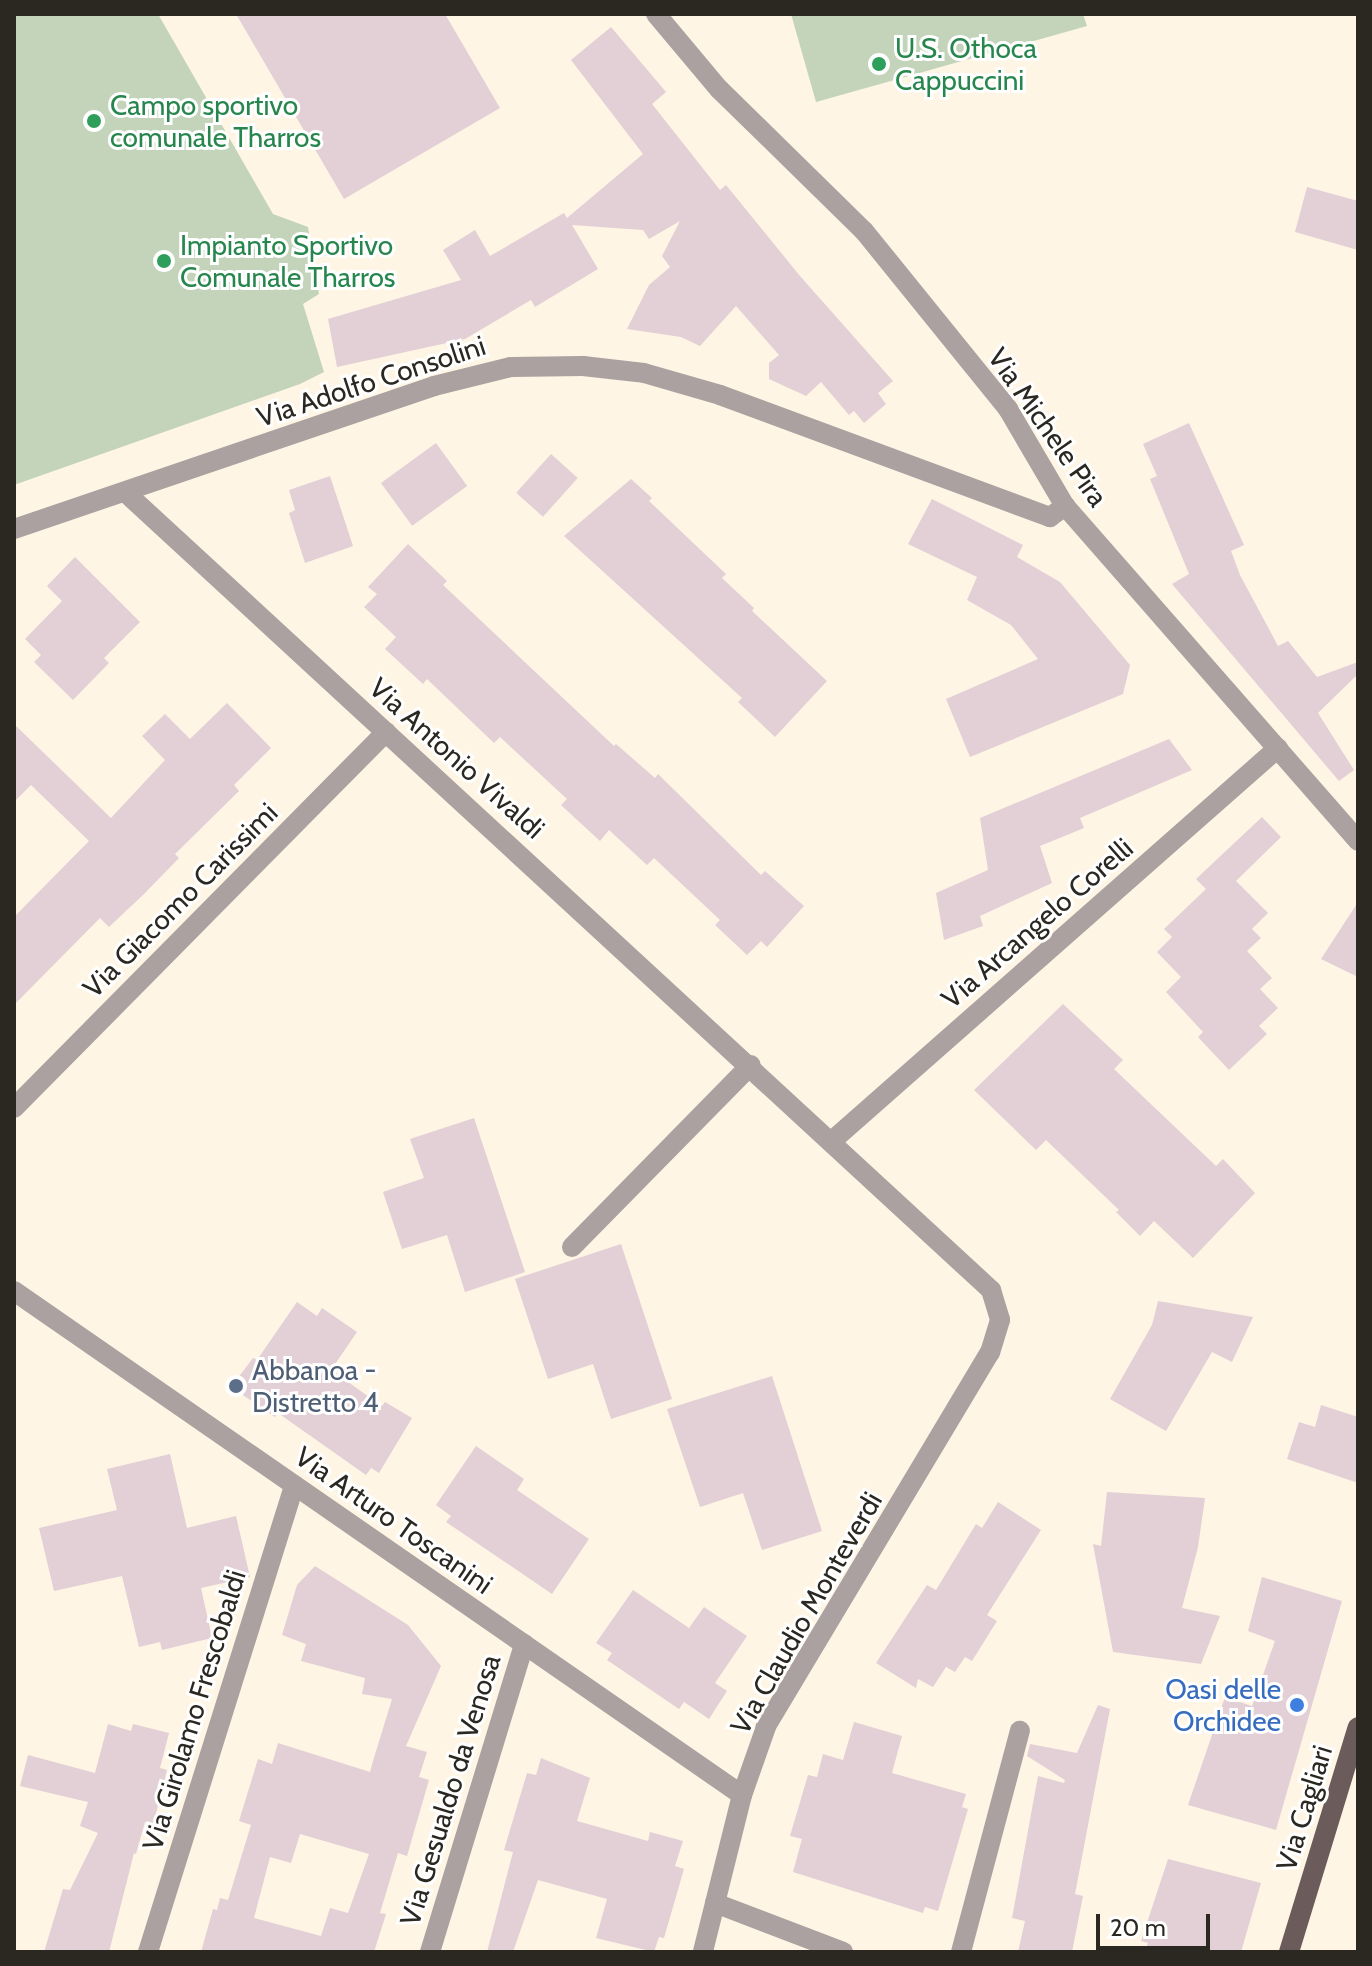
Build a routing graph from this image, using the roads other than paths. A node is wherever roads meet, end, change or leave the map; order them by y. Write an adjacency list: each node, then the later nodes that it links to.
1 (656, 14): 3 (street, Via Michele Pira)
2 (125, 492): 3 (street, Via Adolfo Consolini); 4 (street, Via Adolfo Consolini); 5 (street, Via Antonio Vivaldi)
3 (1065, 506): 6 (street, Via Michele Pira)
4 (14, 529)
5 (386, 732): 8 (street, Via Antonio Vivaldi); 9 (street, Via Giacomo Carissimi)
6 (1278, 748): 7 (street, Via Michele Pira); 10 (street, Via Arcangelo Corelli)
7 (1358, 841)
8 (751, 1065): 10 (street, Via Antonio Vivaldi); 11 (street)
9 (14, 1108)
10 (833, 1140): 13 (street, Via Antonio Vivaldi)
11 (572, 1247)
12 (14, 1291): 14 (street, Via Arturo Toscanini)
13 (1000, 1320): 18 (street, Via Claudio Monteverdi)
14 (294, 1485): 15 (street, Via Arturo Toscanini); 20 (street, Via Girolamo Frescobaldi)
15 (524, 1644): 18 (street, Via Arturo Toscanini); 21 (street, Via Gesualdo da Venosa)
16 (1358, 1727): 25 (main road, Via Cagliari)
17 (1020, 1731): 24 (street)
18 (742, 1795): 19 (street, Via Claudio Monteverdi)
19 (715, 1903): 22 (street, Via Claudio Monteverdi); 23 (street)
20 (148, 1952)
21 (430, 1952)
22 (703, 1952)
23 (843, 1952)
24 (961, 1952)
25 (1289, 1952)

